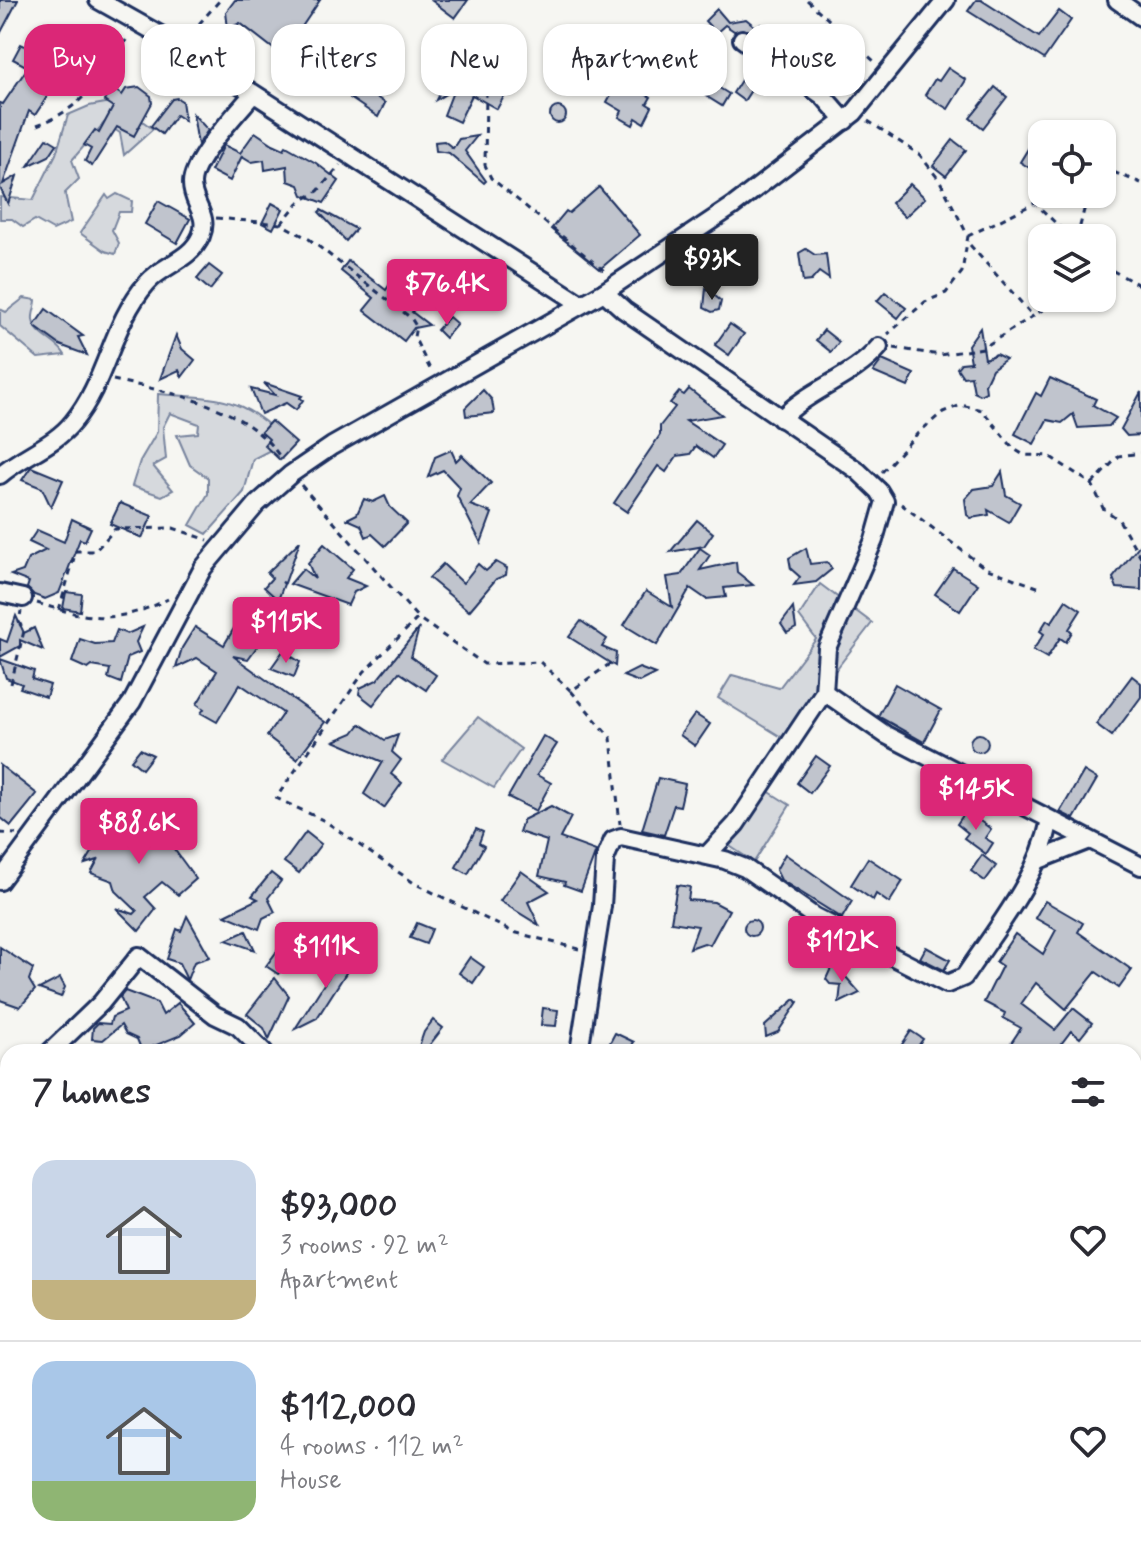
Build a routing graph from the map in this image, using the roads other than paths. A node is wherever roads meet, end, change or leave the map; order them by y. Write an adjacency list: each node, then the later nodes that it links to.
1 (98, 0): 5 (street)
2 (946, 0): 9 (street)
3 (1117, 0): 4 (street)
4 (1141, 17)
5 (141, 26)
6 (742, 39): 9 (street)
7 (255, 95): 11 (street)
8 (251, 96): 14 (street)
9 (850, 117): 10 (street)
10 (611, 286): 11 (street); 13 (street)
11 (581, 304): 23 (street)
12 (879, 347): 13 (street)
13 (781, 419): 17 (street)
14 (0, 475)
15 (0, 593): 16 (street)
16 (23, 598)
17 (824, 692): 18 (street); 20 (street)
18 (1050, 820): 19 (street); 21 (street)
19 (1087, 841): 21 (street); 22 (street)
20 (708, 854): 21 (street); 26 (street)
21 (1041, 859)
22 (1141, 866)
23 (0, 881)
24 (58, 1044): 25 (street)
25 (256, 1044)
26 (580, 1044)

